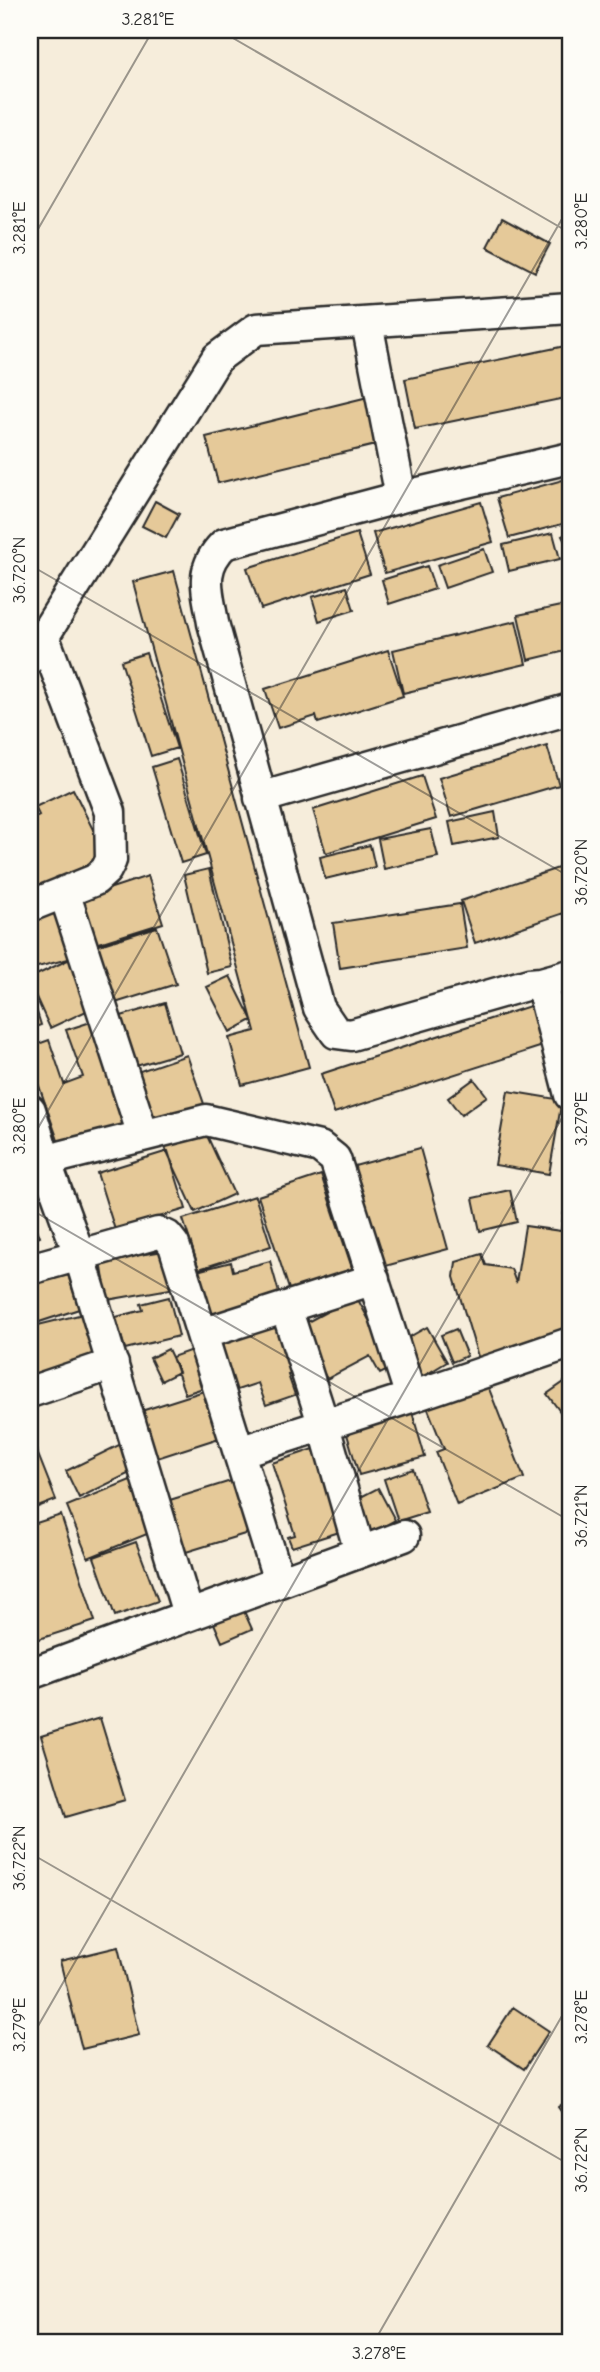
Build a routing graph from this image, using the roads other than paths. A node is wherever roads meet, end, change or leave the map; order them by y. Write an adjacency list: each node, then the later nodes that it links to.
1 (570, 308): 2 (street)
2 (367, 323): 4 (street); 5 (street)
3 (570, 458): 4 (street)
4 (401, 497): 7 (street)
5 (36, 647): 8 (street)
6 (570, 709): 7 (street)
7 (260, 798): 11 (street)
8 (64, 892): 9 (street); 14 (street)
9 (30, 906)
10 (570, 975): 11 (street)
11 (541, 983): 12 (street)
12 (570, 1095)
13 (30, 1110): 15 (street)
14 (143, 1135): 15 (street); 18 (street)
15 (38, 1166): 16 (street)
16 (79, 1254): 17 (street); 20 (street); 22 (street)
17 (30, 1269)
18 (374, 1279): 19 (street); 24 (street)
19 (285, 1307): 20 (street); 25 (street)
20 (202, 1334): 26 (street)
21 (570, 1343): 24 (street)
22 (113, 1364): 23 (street); 30 (street)
23 (30, 1392)
24 (411, 1397): 25 (street)
25 (324, 1426): 26 (street); 28 (street)
26 (239, 1452): 29 (street)
27 (404, 1536): 28 (street)
28 (360, 1552): 29 (street)
29 (279, 1581): 30 (street)
30 (188, 1614): 31 (street)
31 (30, 1674)

